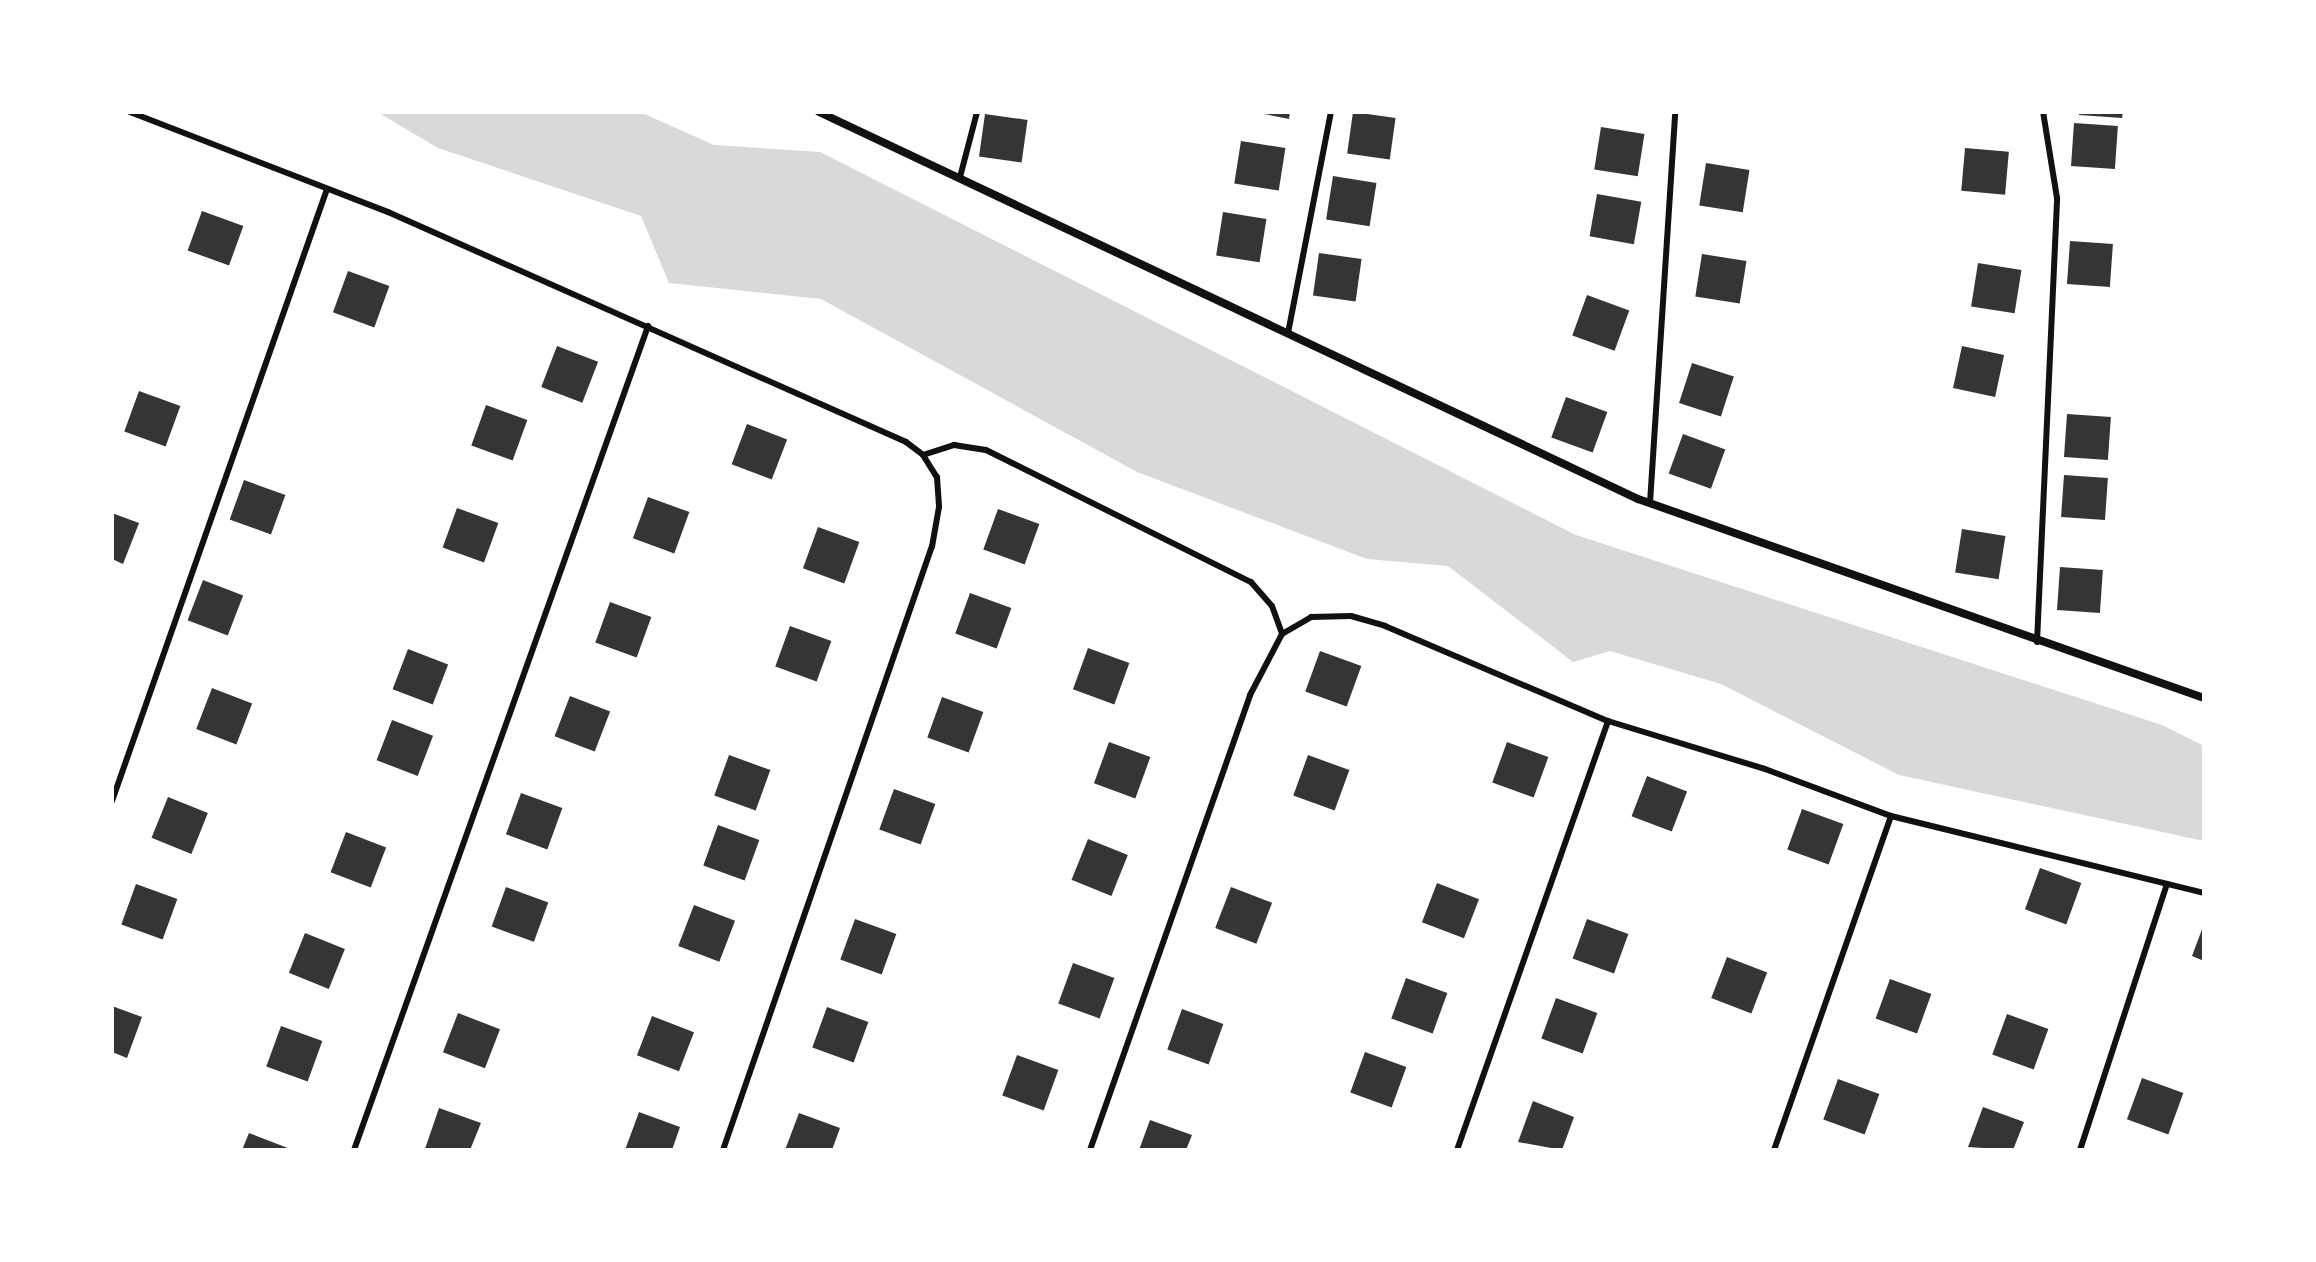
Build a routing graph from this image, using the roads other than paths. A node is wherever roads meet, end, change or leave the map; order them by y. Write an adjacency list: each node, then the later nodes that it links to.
1 (130, 112): 8 (lane)
2 (819, 112): 7 (street)
3 (977, 112): 7 (lane)
4 (1331, 112): 10 (lane)
5 (1675, 112): 12 (lane)
6 (2043, 112): 14 (lane)
7 (960, 177): 10 (street)
8 (326, 192): 9 (lane); 17 (lane)
9 (648, 326): 11 (lane); 21 (lane)
10 (1288, 333): 12 (street)
11 (923, 455): 13 (lane); 22 (lane)
12 (1650, 503): 14 (street)
13 (1282, 634): 16 (lane); 23 (lane)
14 (2037, 642): 15 (street)
15 (2204, 698)
16 (1608, 721): 18 (lane); 24 (lane)
17 (112, 801)
18 (1891, 816): 19 (lane); 25 (lane)
19 (2167, 884): 20 (lane); 26 (lane)
20 (2204, 893)
21 (354, 1150)
22 (723, 1150)
23 (1090, 1150)
24 (1457, 1150)
25 (1774, 1150)
26 (2080, 1150)

